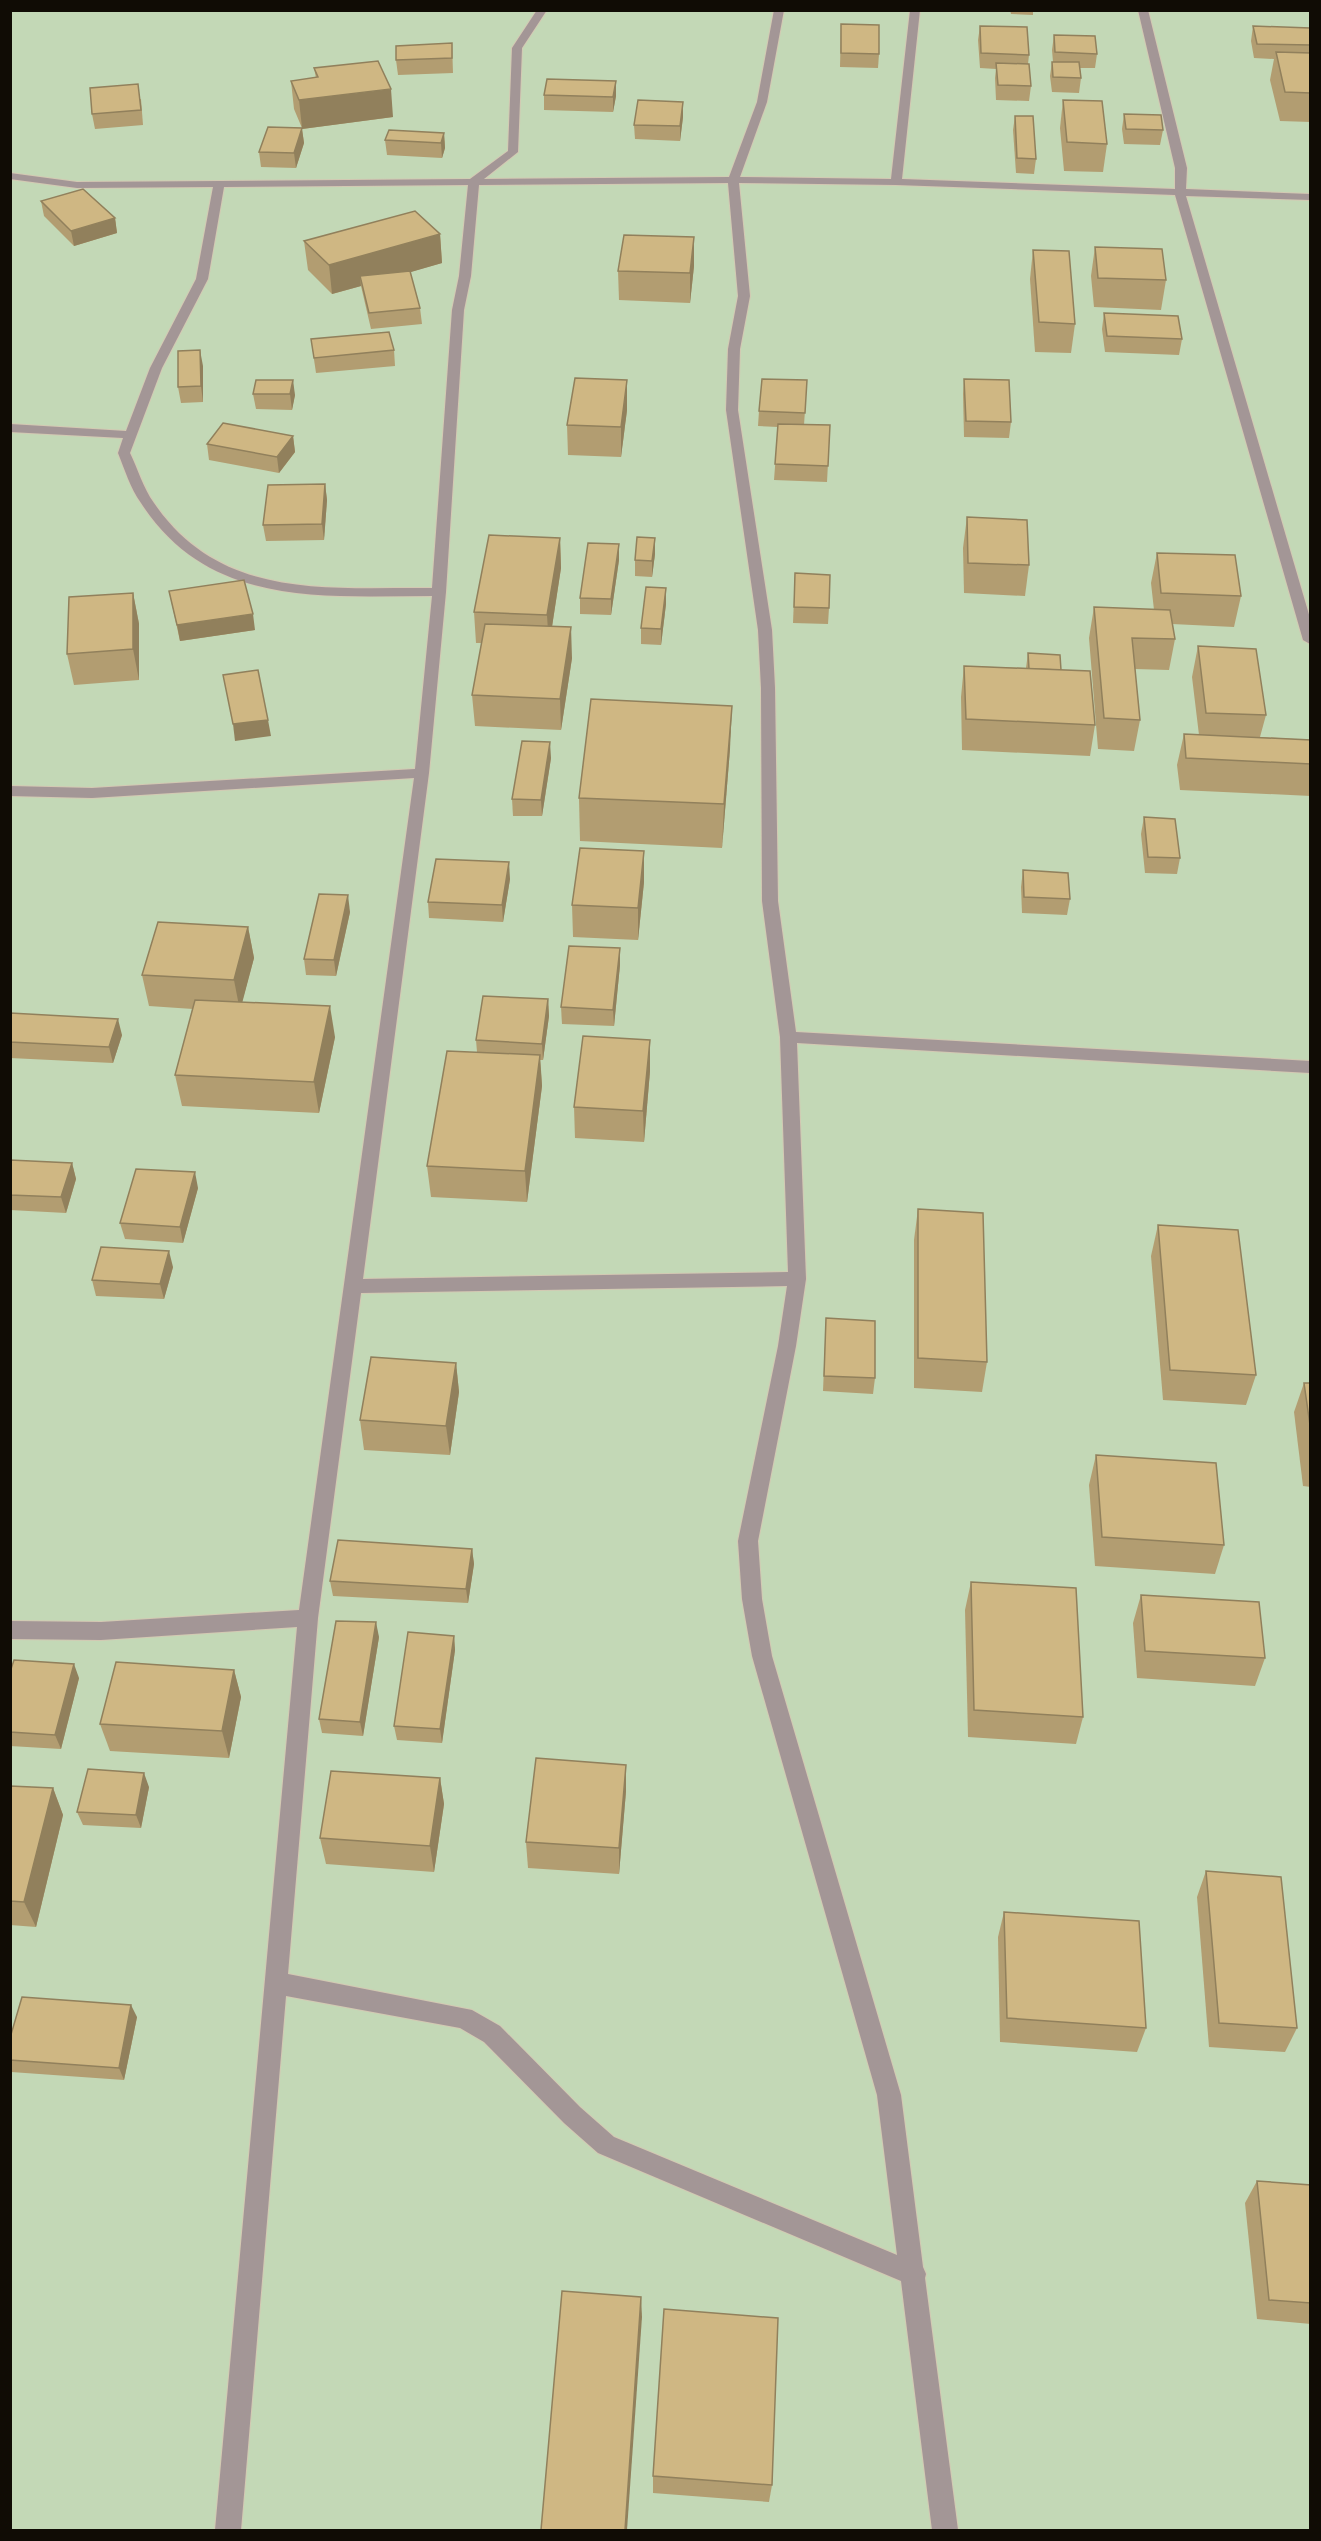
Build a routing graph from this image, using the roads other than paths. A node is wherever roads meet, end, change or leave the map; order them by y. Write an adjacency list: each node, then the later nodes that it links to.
1 (542, 10): 7 (street)
2 (779, 10): 6 (street)
3 (915, 10): 8 (street)
4 (1143, 10): 10 (street)
5 (10, 177): 9 (street)
6 (734, 180): 7 (street); 8 (street); 18 (street)
7 (474, 181): 9 (street); 14 (street)
8 (896, 182): 10 (street)
9 (219, 185): 13 (street)
10 (1180, 194): 11 (street); 15 (street)
11 (1311, 197)
12 (10, 428): 13 (street)
13 (130, 435): 14 (street)
14 (439, 592): 16 (street)
15 (1311, 640)
16 (422, 773): 17 (street); 21 (street)
17 (10, 791)
18 (788, 1037): 19 (street); 20 (street)
19 (1311, 1067)
20 (797, 1279): 21 (street); 25 (street)
21 (355, 1286): 22 (street)
22 (308, 1618): 23 (street); 24 (street)
23 (10, 1630)
24 (276, 1983): 25 (street); 26 (street)
25 (914, 2274): 27 (street)
26 (228, 2530)
27 (945, 2530)

